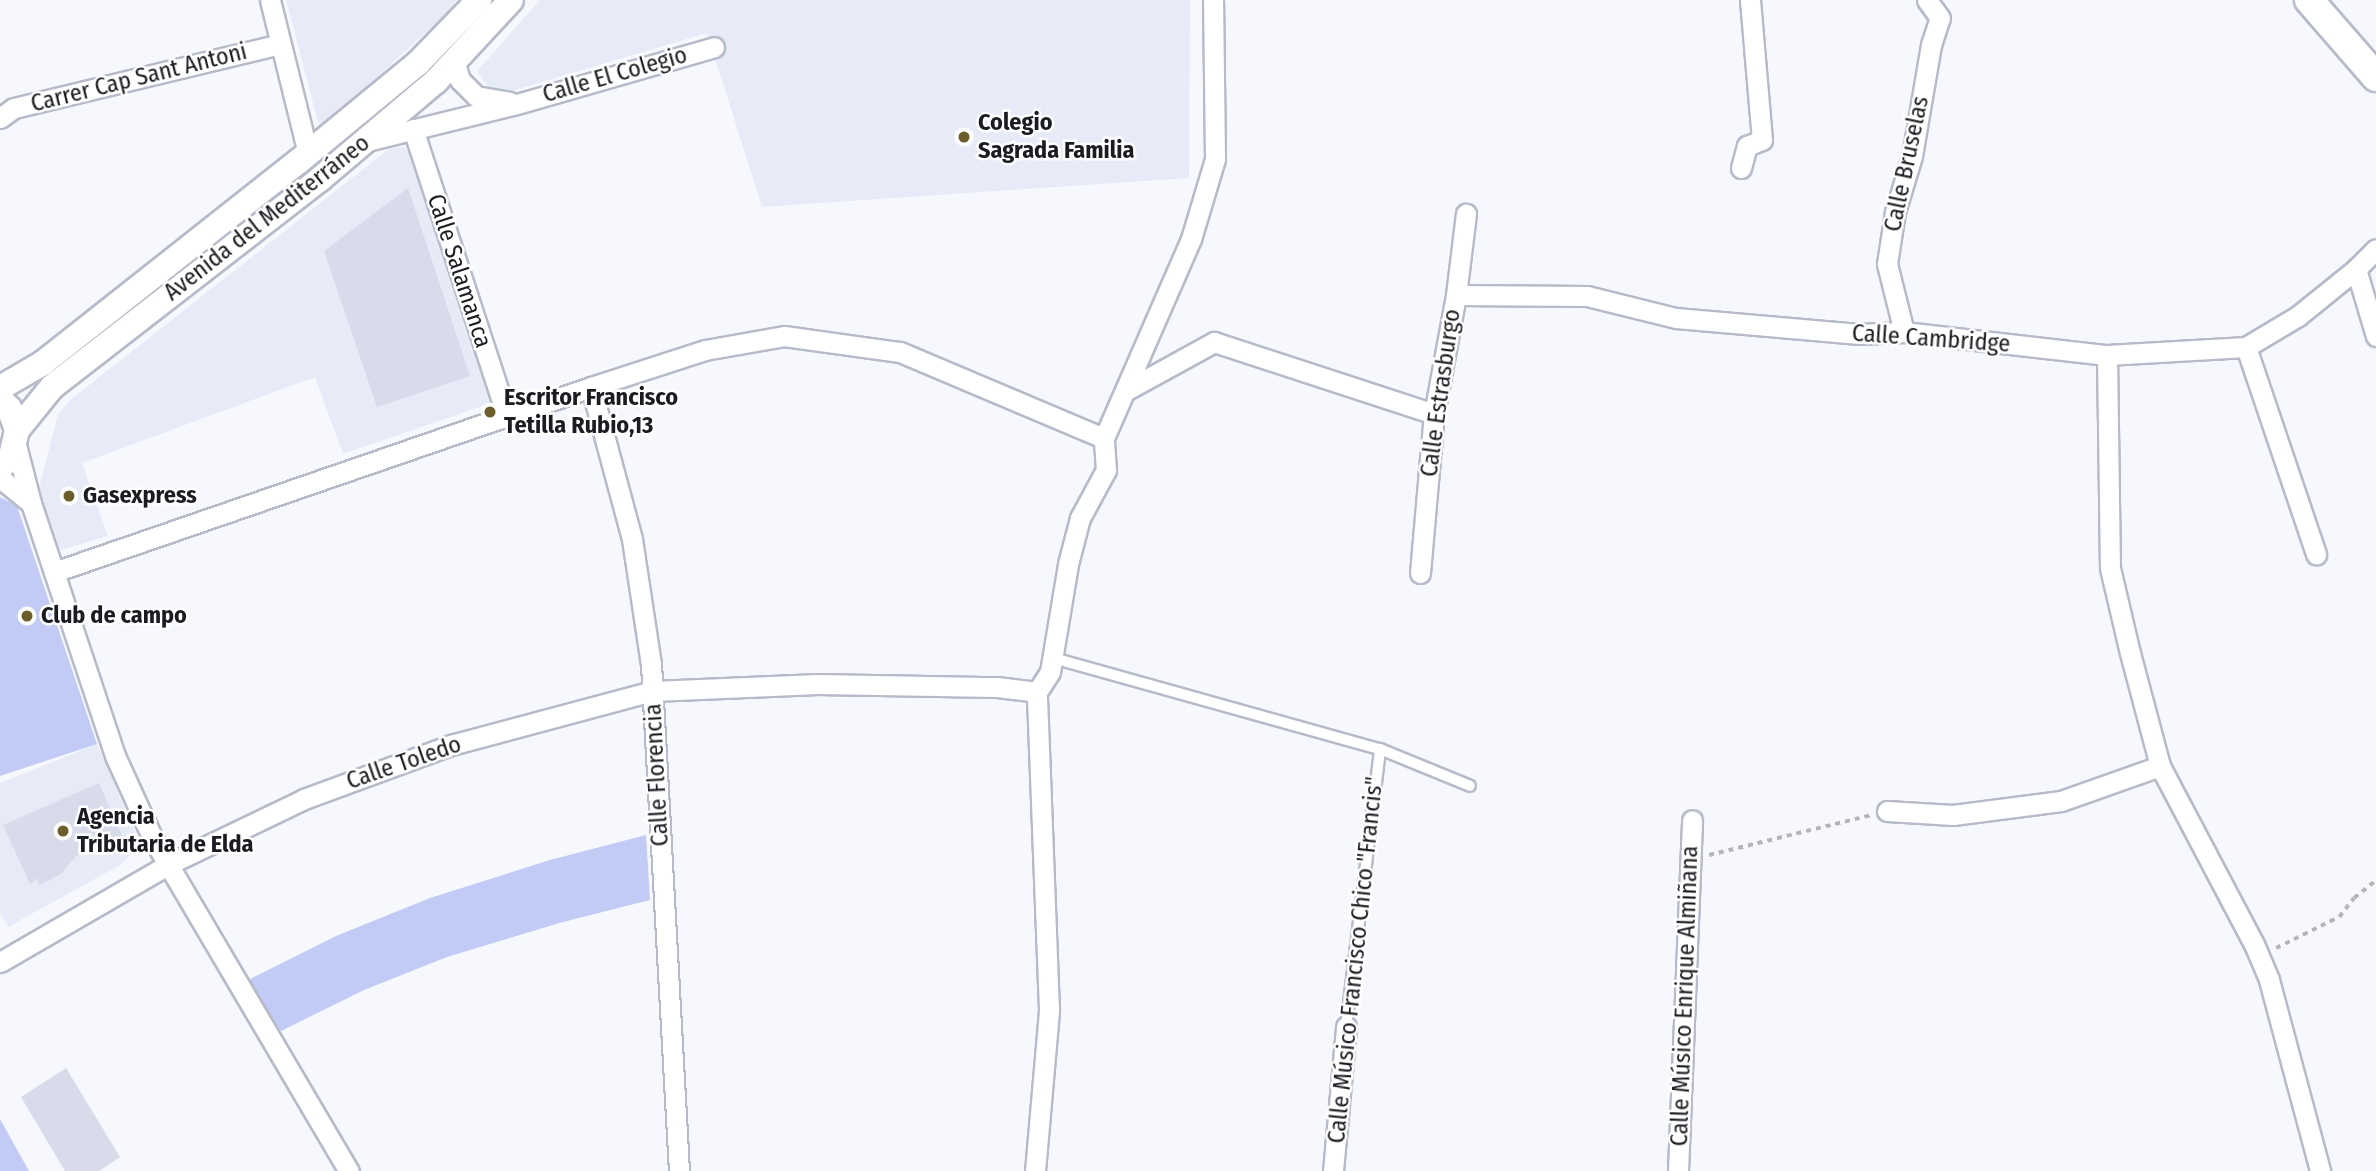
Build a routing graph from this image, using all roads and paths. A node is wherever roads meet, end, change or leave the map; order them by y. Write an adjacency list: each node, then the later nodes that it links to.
1 (270, 0): 8 (street)
2 (479, 0): 16 (street, Avenida del Mediterráneo)
3 (511, 0): 10 (street, Avenida del Mediterráneo)
4 (1213, 0): 28 (street)
5 (1750, 0): 17 (street)
6 (1927, 0): 22 (street, Calle Bruselas)
7 (2309, 0): 11 (main road)
8 (280, 44): 13 (street, Carrer Cap Sant Antoni); 16 (street)
9 (714, 47): 12 (street, Calle El Colegio)
10 (454, 61): 12 (street, Calle El Colegio); 15 (street, Avenida del Mediterráneo)
11 (2376, 77)
12 (517, 104): 14 (street, Calle El Colegio)
13 (0, 118)
14 (413, 129): 15 (street, Calle El Colegio); 30 (street, Calle Salamanca)
15 (364, 142): 32 (street, Avenida del Mediterráneo)
16 (308, 153): 27 (street, Avenida del Mediterráneo)
17 (1741, 168)
18 (1466, 214): 21 (street, Calle Estrasburgo)
19 (2376, 249): 20 (street, Calle Cambridge)
20 (2356, 270): 23 (street); 24 (street, Calle Cambridge)
21 (1455, 295): 22 (street, Calle Cambridge); 31 (street, Calle Estrasburgo)
22 (1904, 332): 25 (street, Calle Cambridge)
23 (2376, 336)
24 (2246, 347): 25 (street, Calle Cambridge); 37 (street)
25 (2107, 355): 44 (street)
26 (591, 387): 30 (street); 33 (street); 41 (street, Calle Florencia)
27 (0, 388)
28 (1125, 391): 31 (street); 33 (street)
29 (0, 399): 32 (street)
30 (506, 414): 38 (street)
31 (1434, 414): 39 (street, Calle Estrasburgo)
32 (17, 437): 34 (street, Avenida del Mediterráneo); 36 (street)
33 (1104, 438): 40 (street)
34 (0, 468)
35 (0, 478): 36 (street)
36 (31, 503): 38 (street)
37 (2316, 554)
38 (54, 572): 49 (street)
39 (1420, 573)
40 (1053, 658): 42 (street); 43 (lane)
41 (653, 691): 42 (street, Calle Toledo); 49 (street, Calle Toledo); 55 (street, Calle Florencia)
42 (1037, 692): 56 (street)
43 (1380, 749): 45 (lane); 53 (lane, Calle Músico Francisco Chico "Francis")
44 (2160, 766): 46 (street); 51 (street)
45 (1470, 786)
46 (1887, 811): 48 (path)
47 (1692, 820): 48 (street, Calle Músico Enrique Almiñana)
48 (1690, 860): 58 (street, Calle Músico Enrique Almiñana)
49 (167, 865): 52 (street, Calle Toledo); 54 (street)
50 (2376, 880): 51 (path)
51 (2254, 944): 59 (street)
52 (0, 962)
53 (1346, 1027): 57 (street, Calle Músico Francisco Chico "Francis")
54 (349, 1171)
55 (679, 1171)
56 (1035, 1171)
57 (1333, 1171)
58 (1678, 1171)
59 (2320, 1171)

